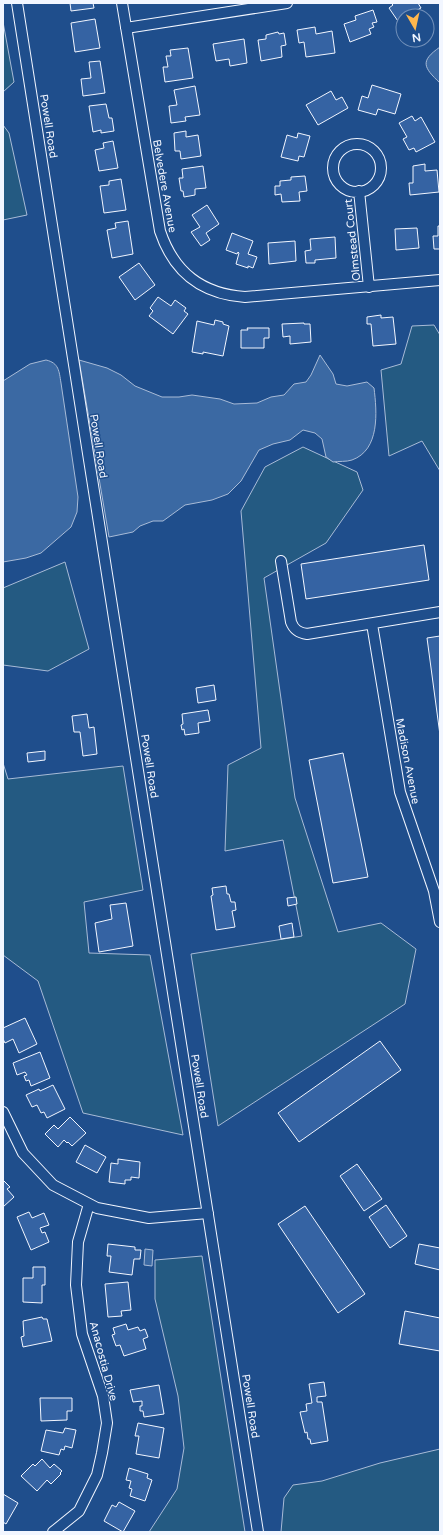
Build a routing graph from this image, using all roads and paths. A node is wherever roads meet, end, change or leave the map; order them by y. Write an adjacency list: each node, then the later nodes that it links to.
1 (17, 3): 14 (street, Powell Road)
2 (122, 3): 4 (street, Belvedere Avenue)
3 (287, 3): 4 (street)
4 (126, 28): 7 (street, Belvedere Avenue)
5 (359, 191): 5 (street, Olmstead Court); 7 (street, Olmstead Court)
6 (440, 280): 7 (street, Belvedere Avenue)
7 (369, 287)
8 (280, 561): 10 (street)
9 (440, 612): 10 (street)
10 (372, 624): 11 (street, Madison Avenue)
11 (440, 922)
12 (3, 1112): 13 (street)
13 (89, 1204): 14 (street); 15 (street, Anacostia Drive)
14 (208, 1213): 16 (street, Powell Road)
15 (53, 1532)
16 (258, 1532)

